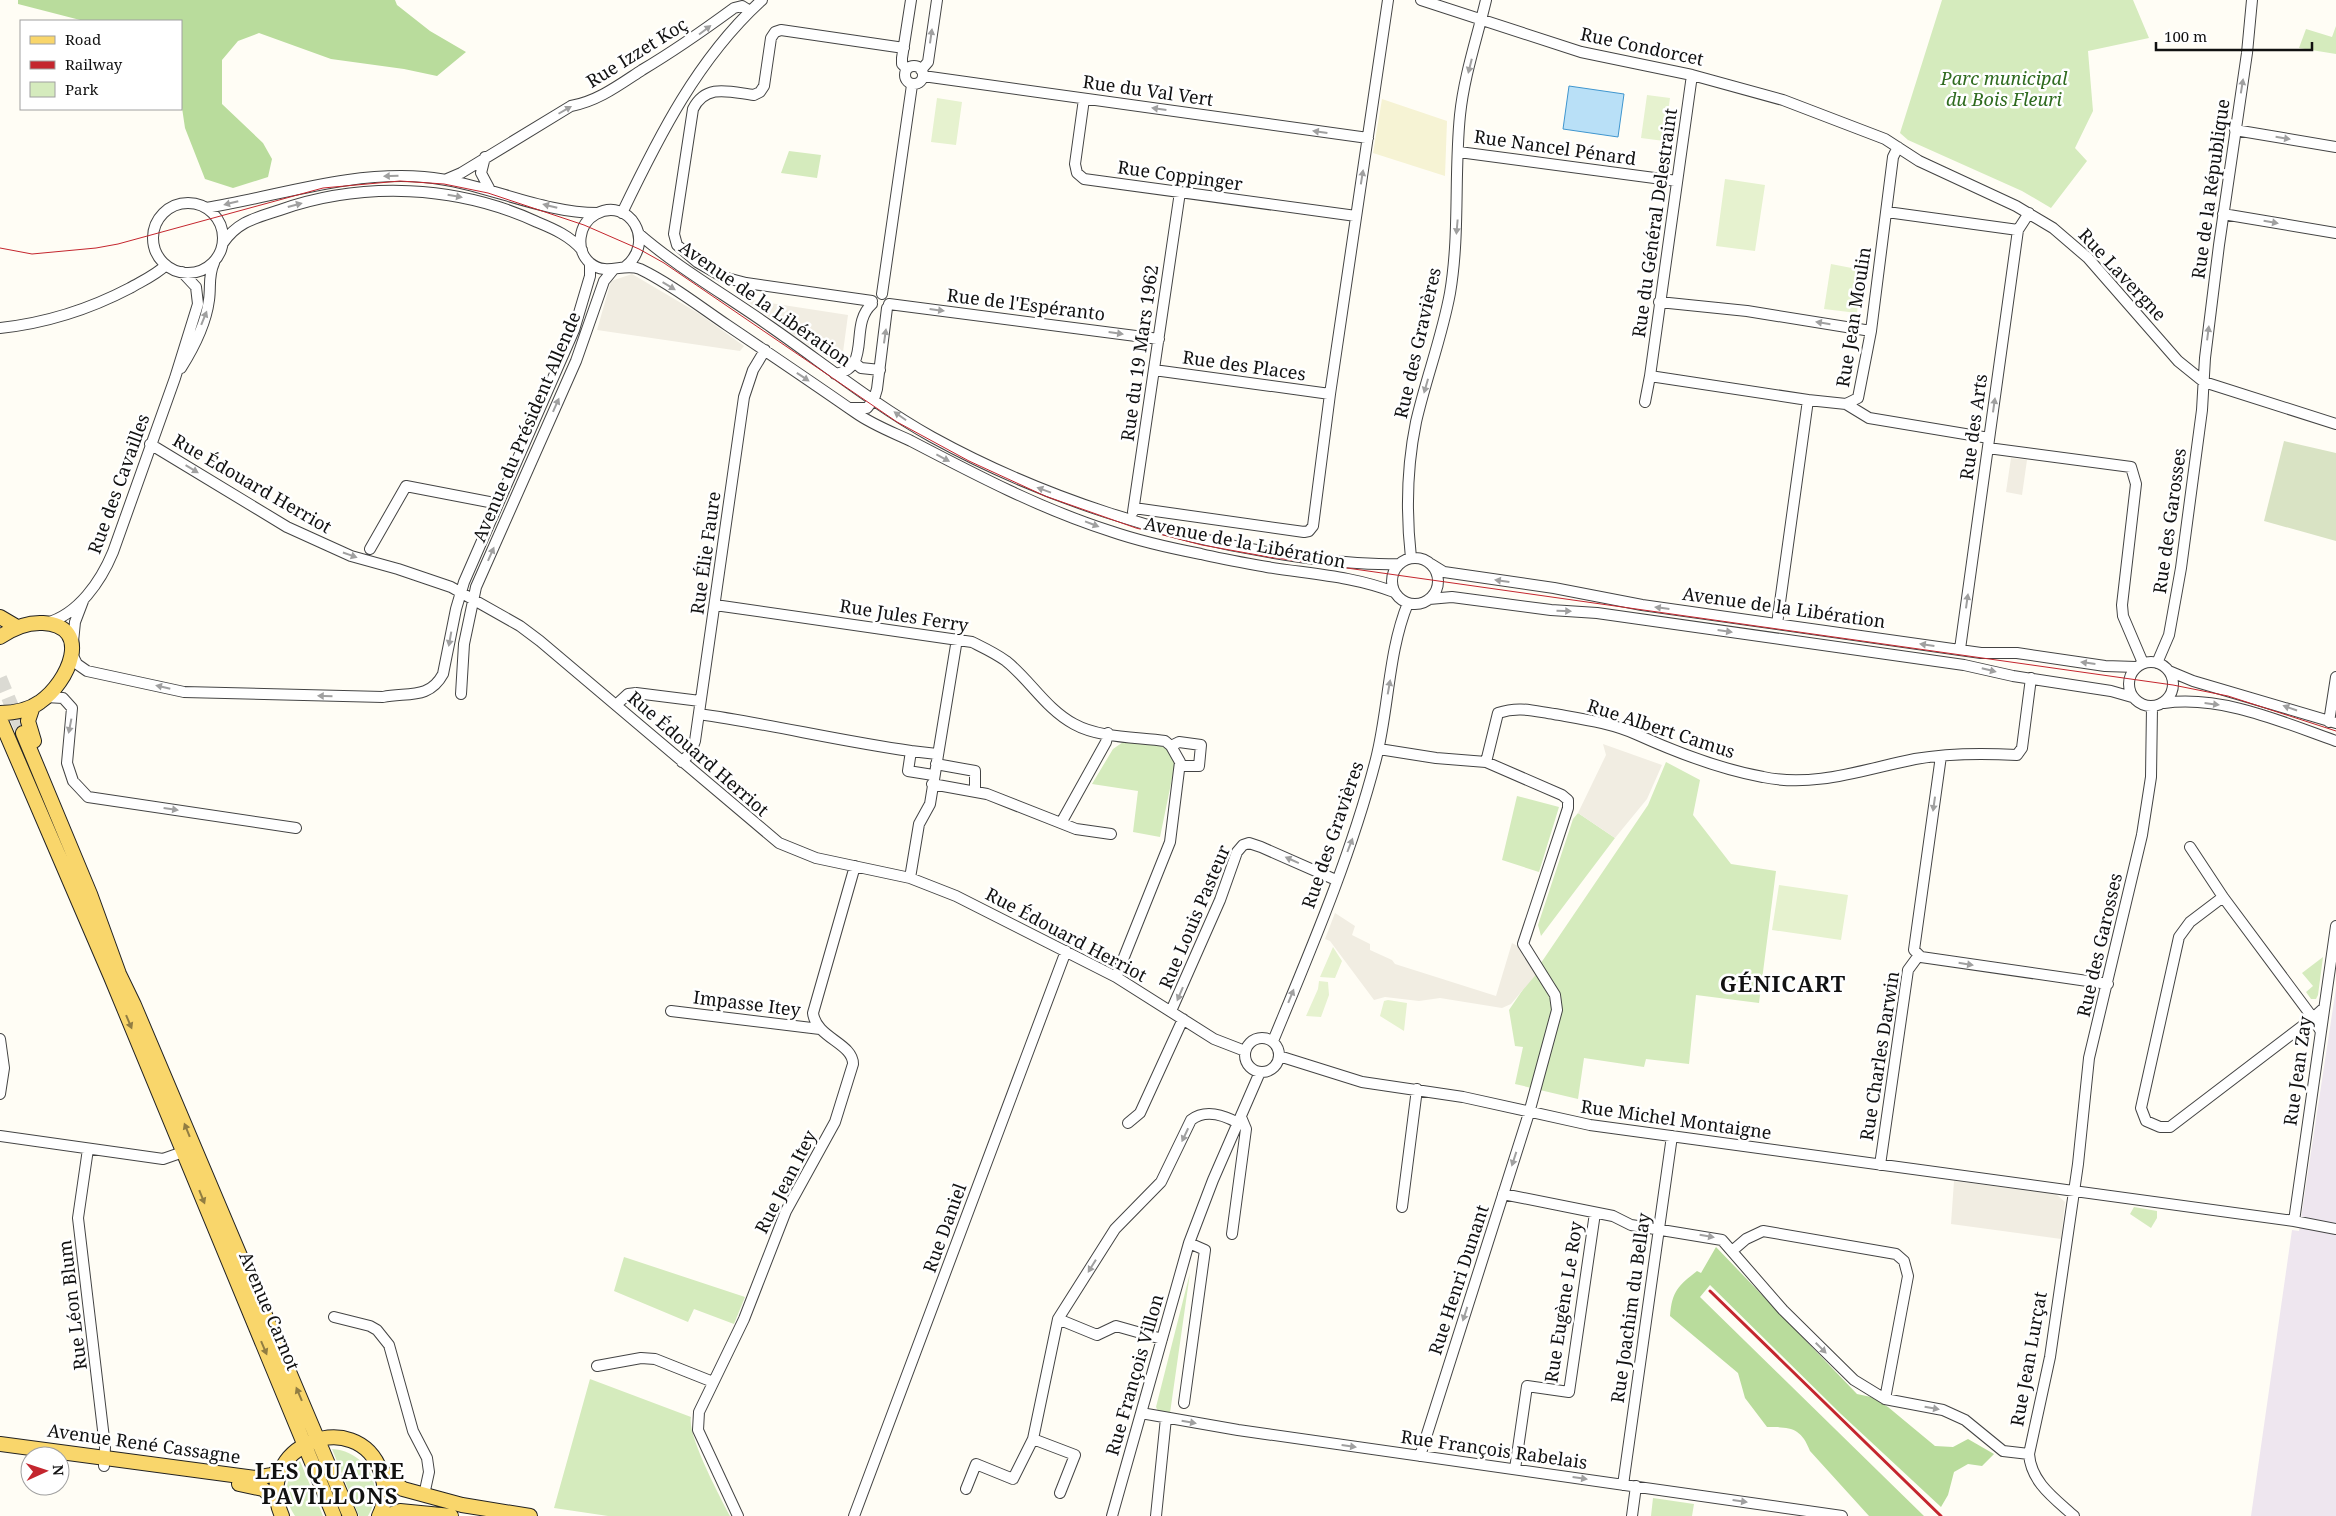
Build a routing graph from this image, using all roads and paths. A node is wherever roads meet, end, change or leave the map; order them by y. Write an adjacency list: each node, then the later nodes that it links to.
1 (762, 0): 8 (street)
2 (911, 0): 10 (street)
3 (937, 0): 12 (street, one-way to 3)
4 (1388, 0): 18 (street)
5 (1421, 0): 9 (street, Rue Condorcet)
6 (1486, 0): 9 (street, Rue des Gravières)
7 (2252, 0): 17 (street, Rue de la République, one-way to 7)
8 (750, 11): 22 (street, Rue Izzet Koç, one-way to 8); 30 (street)
9 (1482, 18): 13 (street, Rue Condorcet); 21 (street, Rue des Gravières, one-way to 21)
10 (904, 48): 11 (street); 46 (street)
11 (907, 69): 12 (street); 14 (street)
12 (922, 73): 14 (street); 15 (street, Rue du Val Vert)
13 (1692, 74): 16 (street, Rue Condorcet); 24 (street, Rue du Général Delestraint)
14 (912, 85): 45 (street)
15 (1084, 99): 18 (street, Rue du Val Vert, one-way to 15); 26 (street, Rue Coppinger)
16 (1856, 127): 19 (street, Rue Lavergne)
17 (2235, 130): 20 (street, one-way to 20); 32 (street, Rue de la République)
18 (1368, 138): 33 (street, one-way to 18)
19 (1898, 147): 28 (street, Rue Jean Moulin); 31 (street, Rue Lavergne)
20 (2336, 147)
21 (1459, 152): 24 (street, Rue Nancel Pénard); 73 (street, Rue des Gravières, one-way to 73)
22 (485, 157): 23 (street, Rue Izzet Koç); 25 (street)
23 (445, 180): 25 (street); 27 (street, one-way to 27)
24 (1677, 181): 47 (street, Rue du Général Delestraint)
25 (489, 188): 29 (street, one-way to 25)
26 (1180, 192): 33 (street, Rue Coppinger); 51 (street, Rue du 19 Mars 1962)
27 (206, 208): 37 (street); 41 (street)
28 (1887, 212): 34 (street); 50 (street, Rue Jean Moulin)
29 (598, 213): 30 (street); 38 (street)
30 (622, 213): 36 (street)
31 (2029, 213): 34 (street, Rue des Arts); 59 (street, Rue Lavergne)
32 (2223, 214): 35 (street, one-way to 35); 59 (street, Rue de la République, one-way to 32)
33 (1356, 216): 60 (street)
34 (2018, 230): 67 (street, Rue des Arts, one-way to 34)
35 (2336, 233)
36 (639, 234): 42 (street); 56 (street, Avenue de la Libération)
37 (223, 243): 38 (street, one-way to 38); 39 (street)
38 (582, 250): 40 (street)
39 (214, 262): 44 (street); 58 (street, Rue des Cavailles, one-way to 39)
40 (590, 262): 43 (street); 69 (street, Avenue du Président Allende)
41 (166, 265): 44 (street); 49 (street)
42 (625, 267): 43 (street); 52 (street, Avenue de la Libération, one-way to 52)
43 (613, 270): 79 (street, Avenue du Président Allende, one-way to 43)
44 (182, 272): 58 (street, Rue des Cavailles)
45 (882, 294): 46 (street); 48 (street)
46 (872, 302): 48 (street); 53 (street)
47 (1659, 302): 50 (street, one-way to 47); 57 (street, Rue du Général Delestraint)
48 (888, 306): 51 (street, Rue de l'Espéranto, one-way to 51); 54 (street, one-way to 48)
49 (0, 328)
50 (1871, 331): 64 (street, Rue Jean Moulin)
51 (1159, 339): 55 (street, Rue du 19 Mars 1962)
52 (765, 350): 65 (street, Avenue de la Libération, one-way to 65); 82 (street, Rue Élie Faure)
53 (855, 363): 54 (street); 56 (street)
54 (880, 370): 61 (street)
55 (1154, 370): 60 (street, Rue des Places); 70 (street, Rue du 19 Mars 1962)
56 (835, 374): 61 (street, Avenue de la Libération)
57 (1650, 376): 62 (street); 63 (street, Rue du Général Delestraint)
58 (175, 378): 68 (street, Rue des Cavailles)
59 (2204, 382): 66 (street, Rue Lavergne); 91 (street, Rue des Garosses)
60 (1330, 394): 70 (street)
61 (874, 399): 65 (street); 71 (street, Avenue de la Libération, one-way to 61)
62 (1808, 400): 64 (street, Rue Jean Moulin); 85 (street)
63 (1645, 402)
64 (1846, 404): 67 (street)
65 (848, 408): 77 (street, Avenue de la Libération, one-way to 77)
66 (2336, 424)
67 (1988, 443): 89 (street, Rue des Arts, one-way to 67); 92 (street)
68 (150, 444): 76 (street, Rue Édouard Herriot, one-way to 76); 78 (street, Rue des Cavailles)
69 (497, 506): 72 (street); 76 (street, Avenue du Président Allende)
70 (1134, 508): 71 (street, Rue du 19 Mars 1962)
71 (1132, 519): 74 (street, Avenue de la Libération)
72 (370, 549)
73 (1411, 558): 74 (street); 75 (street)
74 (1398, 564): 77 (street)
75 (1431, 564): 80 (street); 85 (street, Avenue de la Libération, one-way to 75)
76 (461, 592): 79 (street, Rue Édouard Herriot); 90 (street, Avenue du Président Allende, one-way to 90)
77 (1394, 592): 81 (street)
78 (85, 598): 84 (street, Rue des Cavailles); 90 (street, Rue des Cavailles)
79 (472, 599): 96 (street, Avenue du Président Allende); 101 (street, Rue Édouard Herriot)
80 (1429, 599): 81 (street); 95 (street, Avenue de la Libération, one-way to 95)
81 (1408, 603): 111 (street, Rue des Gravières, one-way to 81)
82 (715, 604): 88 (street, Rue Jules Ferry); 99 (street, Rue Élie Faure)
83 (0, 616): 86 (main road)
84 (46, 623): 86 (main road); 90 (main road)
85 (1778, 624): 89 (street, Avenue de la Libération, one-way to 85)
86 (17, 626): 87 (main road)
87 (0, 637)
88 (957, 639): 108 (street, Rue Jules Ferry); 114 (street)
89 (1960, 649): 92 (street, Avenue de la Libération, one-way to 89)
90 (72, 652): 97 (main road)
91 (2157, 663): 92 (street); 93 (street)
92 (2140, 665): 98 (street)
93 (2169, 672): 100 (street); 107 (street, one-way to 93)
94 (2336, 677): 107 (street)
95 (2031, 678): 98 (street, Avenue de la Libération); 113 (street)
96 (461, 694)
97 (46, 697): 102 (main road); 121 (street, one-way to 121)
98 (2132, 698): 103 (street)
99 (700, 701): 101 (street); 105 (street, Rue Élie Faure)
100 (2164, 703): 103 (street); 109 (street, one-way to 109)
101 (616, 705): 115 (street, Rue Édouard Herriot)
102 (34, 706): 104 (main road); 134 (main road)
103 (2152, 707): 133 (street, Rue des Garosses)
104 (0, 713)
105 (699, 714): 112 (street); 115 (street, Rue Élie Faure)
106 (0, 719): 131 (main road)
107 (2333, 722)
108 (1108, 733): 110 (street, Rue Jules Ferry); 120 (street)
109 (2336, 741)
110 (1171, 746): 117 (street); 117 (street)
111 (1379, 749): 116 (street); 126 (street, Rue des Gravières, one-way to 111)
112 (911, 751): 114 (street); 118 (street)
113 (1941, 756): 116 (street, Rue Albert Camus); 130 (street, one-way to 130)
114 (936, 759): 118 (street); 119 (street)
115 (682, 762): 124 (street, Rue Édouard Herriot)
116 (1486, 762): 149 (street, Rue Henri Dunant)
117 (1180, 766): 132 (street)
118 (933, 780): 119 (street); 125 (street)
119 (975, 791): 120 (street)
120 (1061, 823): 122 (street)
121 (296, 828)
122 (1111, 834)
123 (2190, 846): 127 (street)
124 (854, 866): 125 (street, Rue Édouard Herriot); 140 (street)
125 (910, 878): 129 (street, Rue Édouard Herriot)
126 (1336, 880): 137 (street, Rue Louis Pasteur, one-way to 137); 143 (street, Rue des Gravières, one-way to 126)
127 (2223, 898): 139 (street); 139 (street)
128 (2336, 926): 135 (street, Rue Jean Zay)
129 (1066, 952): 132 (street, Rue Édouard Herriot); 203 (street, Rue Daniel)
130 (1918, 955): 133 (street, one-way to 133); 156 (street, Rue Charles Darwin)
131 (111, 977): 134 (main road); 155 (main road, Avenue Carnot, one-way to 155)
132 (1116, 977): 137 (street, Rue Édouard Herriot)
133 (2108, 984): 157 (street, Rue des Garosses)
134 (134, 1005): 176 (main road, Avenue Carnot, one-way to 134)
135 (2324, 1008): 139 (street); 141 (street, Rue Jean Zay)
136 (671, 1011): 140 (street, Impasse Itey)
137 (1171, 1011): 138 (street, Rue Édouard Herriot)
138 (1183, 1018): 144 (street, Rue Édouard Herriot); 151 (street)
139 (2313, 1018): 141 (street)
140 (820, 1029): 171 (street, Rue Jean Itey)
141 (2320, 1030): 161 (street, Rue Jean Zay)
142 (0, 1039): 148 (street)
143 (1273, 1041): 144 (street); 145 (street)
144 (1245, 1051): 146 (street)
145 (1279, 1056): 146 (street); 147 (street, Rue Michel Montaigne)
146 (1260, 1072): 150 (street, Rue François Villon)
147 (1417, 1089): 149 (street, Rue Michel Montaigne); 159 (street)
148 (0, 1094)
149 (1529, 1113): 153 (street, Rue Michel Montaigne); 158 (street, Rue Henri Dunant, one-way to 158)
150 (1239, 1120): 164 (street); 165 (street, Rue François Villon); 168 (street, one-way to 168)
151 (1128, 1122)
152 (0, 1136): 154 (street)
153 (1672, 1136): 156 (street, Rue Michel Montaigne); 162 (street, Rue Joachim du Bellay)
154 (88, 1149): 155 (street); 185 (street, Rue Léon Blum)
155 (183, 1152): 179 (main road, Avenue Carnot, one-way to 179)
156 (1880, 1165): 157 (street, Rue Michel Montaigne)
157 (2073, 1191): 161 (street); 182 (street, Rue Jean Lurçat)
158 (1503, 1194): 160 (street); 183 (street, Rue Henri Dunant, one-way to 183)
159 (1402, 1207)
160 (1595, 1213): 162 (street); 188 (street, Rue Eugène Le Roy)
161 (2294, 1221): 163 (street)
162 (1659, 1229): 166 (street, one-way to 166); 189 (street, Rue Joachim du Bellay)
163 (2336, 1229)
164 (1232, 1234)
165 (1189, 1243): 169 (street, Rue François Villon); 173 (street)
166 (1732, 1251): 172 (street, one-way to 172); 172 (street)
167 (334, 1317): 193 (street)
168 (1058, 1319): 169 (street); 177 (street)
169 (1162, 1339): 174 (street, Rue François Villon)
170 (598, 1366): 171 (street)
171 (713, 1382): 202 (street, Rue Jean Itey)
172 (1884, 1399): 182 (street, one-way to 182)
173 (1184, 1404)
174 (1141, 1413): 175 (street, Rue François Rabelais); 204 (street, Rue François Villon)
175 (1166, 1418): 183 (street, Rue François Rabelais, one-way to 183); 205 (street)
176 (318, 1439): 179 (main road); 186 (main road); 197 (main road, Avenue Carnot)
177 (1033, 1439): 191 (street); 192 (street)
178 (0, 1444): 185 (main road, Avenue René Cassagne)
179 (304, 1444): 187 (main road); 196 (main road, Avenue Carnot)
180 (0, 1452): 181 (main road, Avenue René Cassagne)
181 (20, 1454)
182 (2028, 1454): 208 (street, Rue Jean Lurçat)
183 (1420, 1456): 188 (street, Rue François Rabelais)
184 (70, 1460): 185 (main road, Avenue René Cassagne)
185 (105, 1462): 187 (main road, Avenue René Cassagne); 194 (main road, Avenue René Cassagne)
186 (379, 1467): 193 (main road); 198 (main road)
187 (281, 1469): 194 (main road)
188 (1514, 1469): 189 (street, Rue François Rabelais, one-way to 189)
189 (1623, 1485): 190 (street, Rue François Rabelais)
190 (1636, 1486): 206 (street); 207 (street, Rue François Rabelais, one-way to 207)
191 (966, 1489)
192 (1060, 1493)
193 (424, 1495): 201 (main road)
194 (276, 1500): 195 (main road)
195 (282, 1516)
196 (334, 1516)
197 (350, 1516)
198 (379, 1516)
199 (387, 1516): 200 (main road)
200 (451, 1516)
201 (530, 1516)
202 (738, 1516)
203 (854, 1516)
204 (1112, 1516)
205 (1156, 1516)
206 (1632, 1516)
207 (1842, 1516)
208 (2074, 1516)

